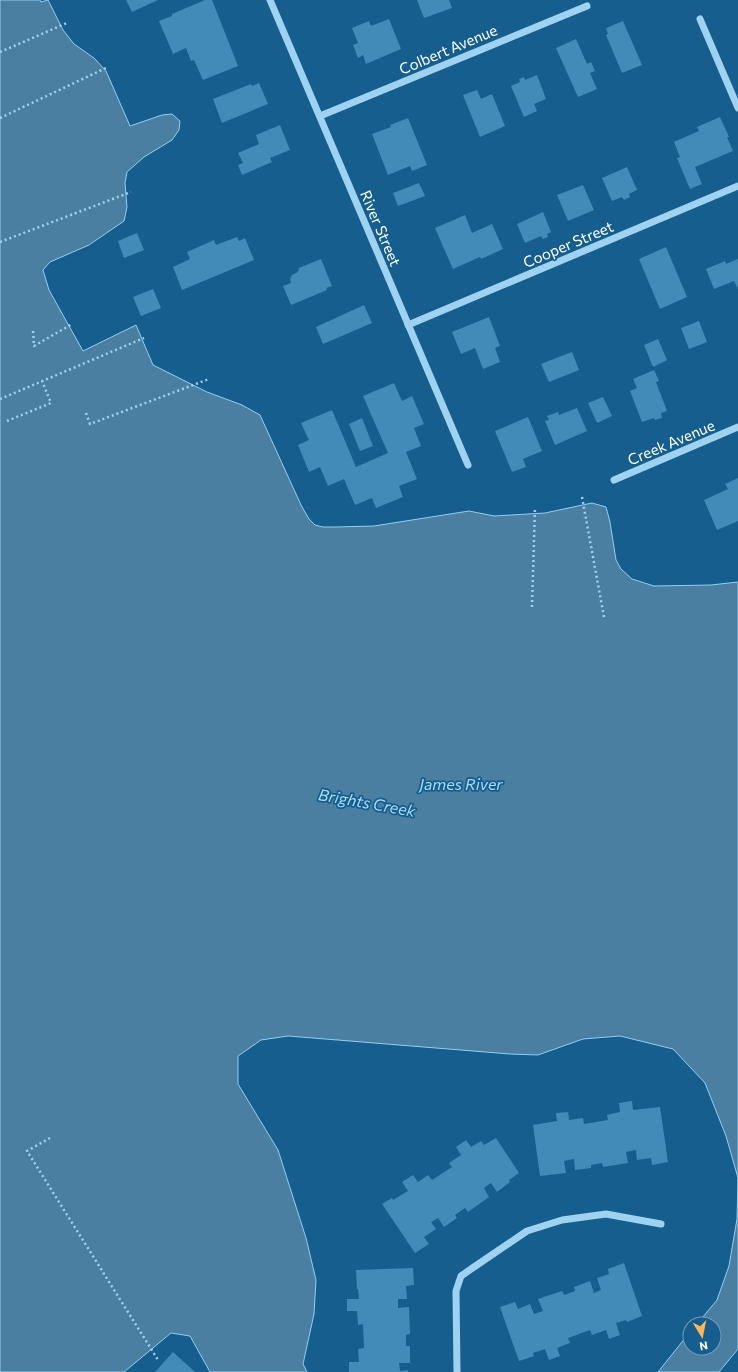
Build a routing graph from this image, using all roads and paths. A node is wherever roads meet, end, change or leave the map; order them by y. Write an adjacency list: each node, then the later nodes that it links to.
1 (270, 0): 8 (street, River Street)
2 (587, 6): 8 (street, Colbert Avenue)
3 (700, 19): 7 (street)
4 (67, 23): 5 (path)
5 (0, 52)
6 (106, 68): 9 (path)
7 (738, 108)
8 (320, 116): 14 (street, River Street)
9 (0, 118)
10 (738, 186): 14 (street, Cooper Street)
11 (131, 192): 12 (path)
12 (0, 242)
13 (72, 324): 15 (path)
14 (408, 325): 23 (street, River Street)
15 (33, 331)
16 (144, 338): 18 (path)
17 (209, 379): 20 (path)
18 (42, 382): 19 (path); 21 (path)
19 (0, 399)
20 (86, 413)
21 (7, 421)
22 (738, 427): 24 (street, Creek Avenue)
23 (468, 465)
24 (614, 480)
25 (582, 497): 28 (path)
26 (535, 507): 27 (path)
27 (532, 607)
28 (604, 617)
29 (50, 1138): 31 (path)
30 (661, 1224): 32 (street)
31 (158, 1360)
32 (457, 1372)

